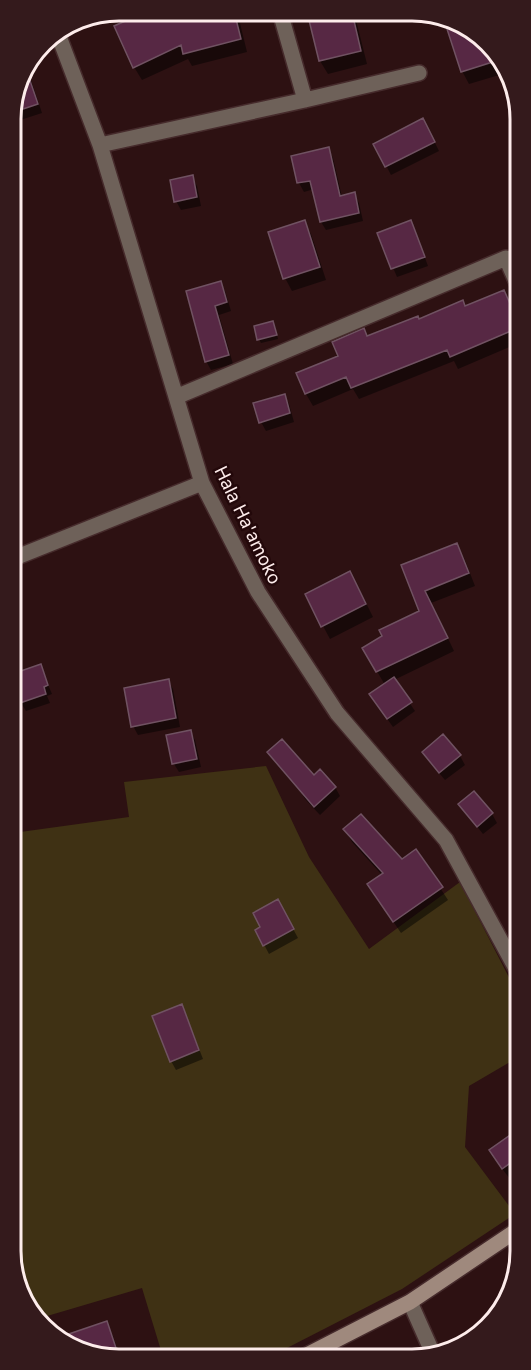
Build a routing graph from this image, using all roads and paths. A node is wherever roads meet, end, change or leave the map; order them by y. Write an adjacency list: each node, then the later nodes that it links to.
1 (283, 21): 4 (street)
2 (60, 40): 5 (street, Hala Ha'amoko)
3 (419, 73): 4 (street)
4 (305, 100): 5 (street)
5 (100, 145): 7 (street, Hala Ha'amoko)
6 (510, 266): 7 (street)
7 (176, 396): 8 (street, Hala Ha'amoko)
8 (202, 483): 9 (street); 10 (street, Hala Ha'amoko)
9 (21, 555)
10 (510, 957)
11 (510, 1235): 12 (main road)
12 (410, 1302): 13 (street); 14 (main road)
13 (430, 1347)
14 (319, 1349)

